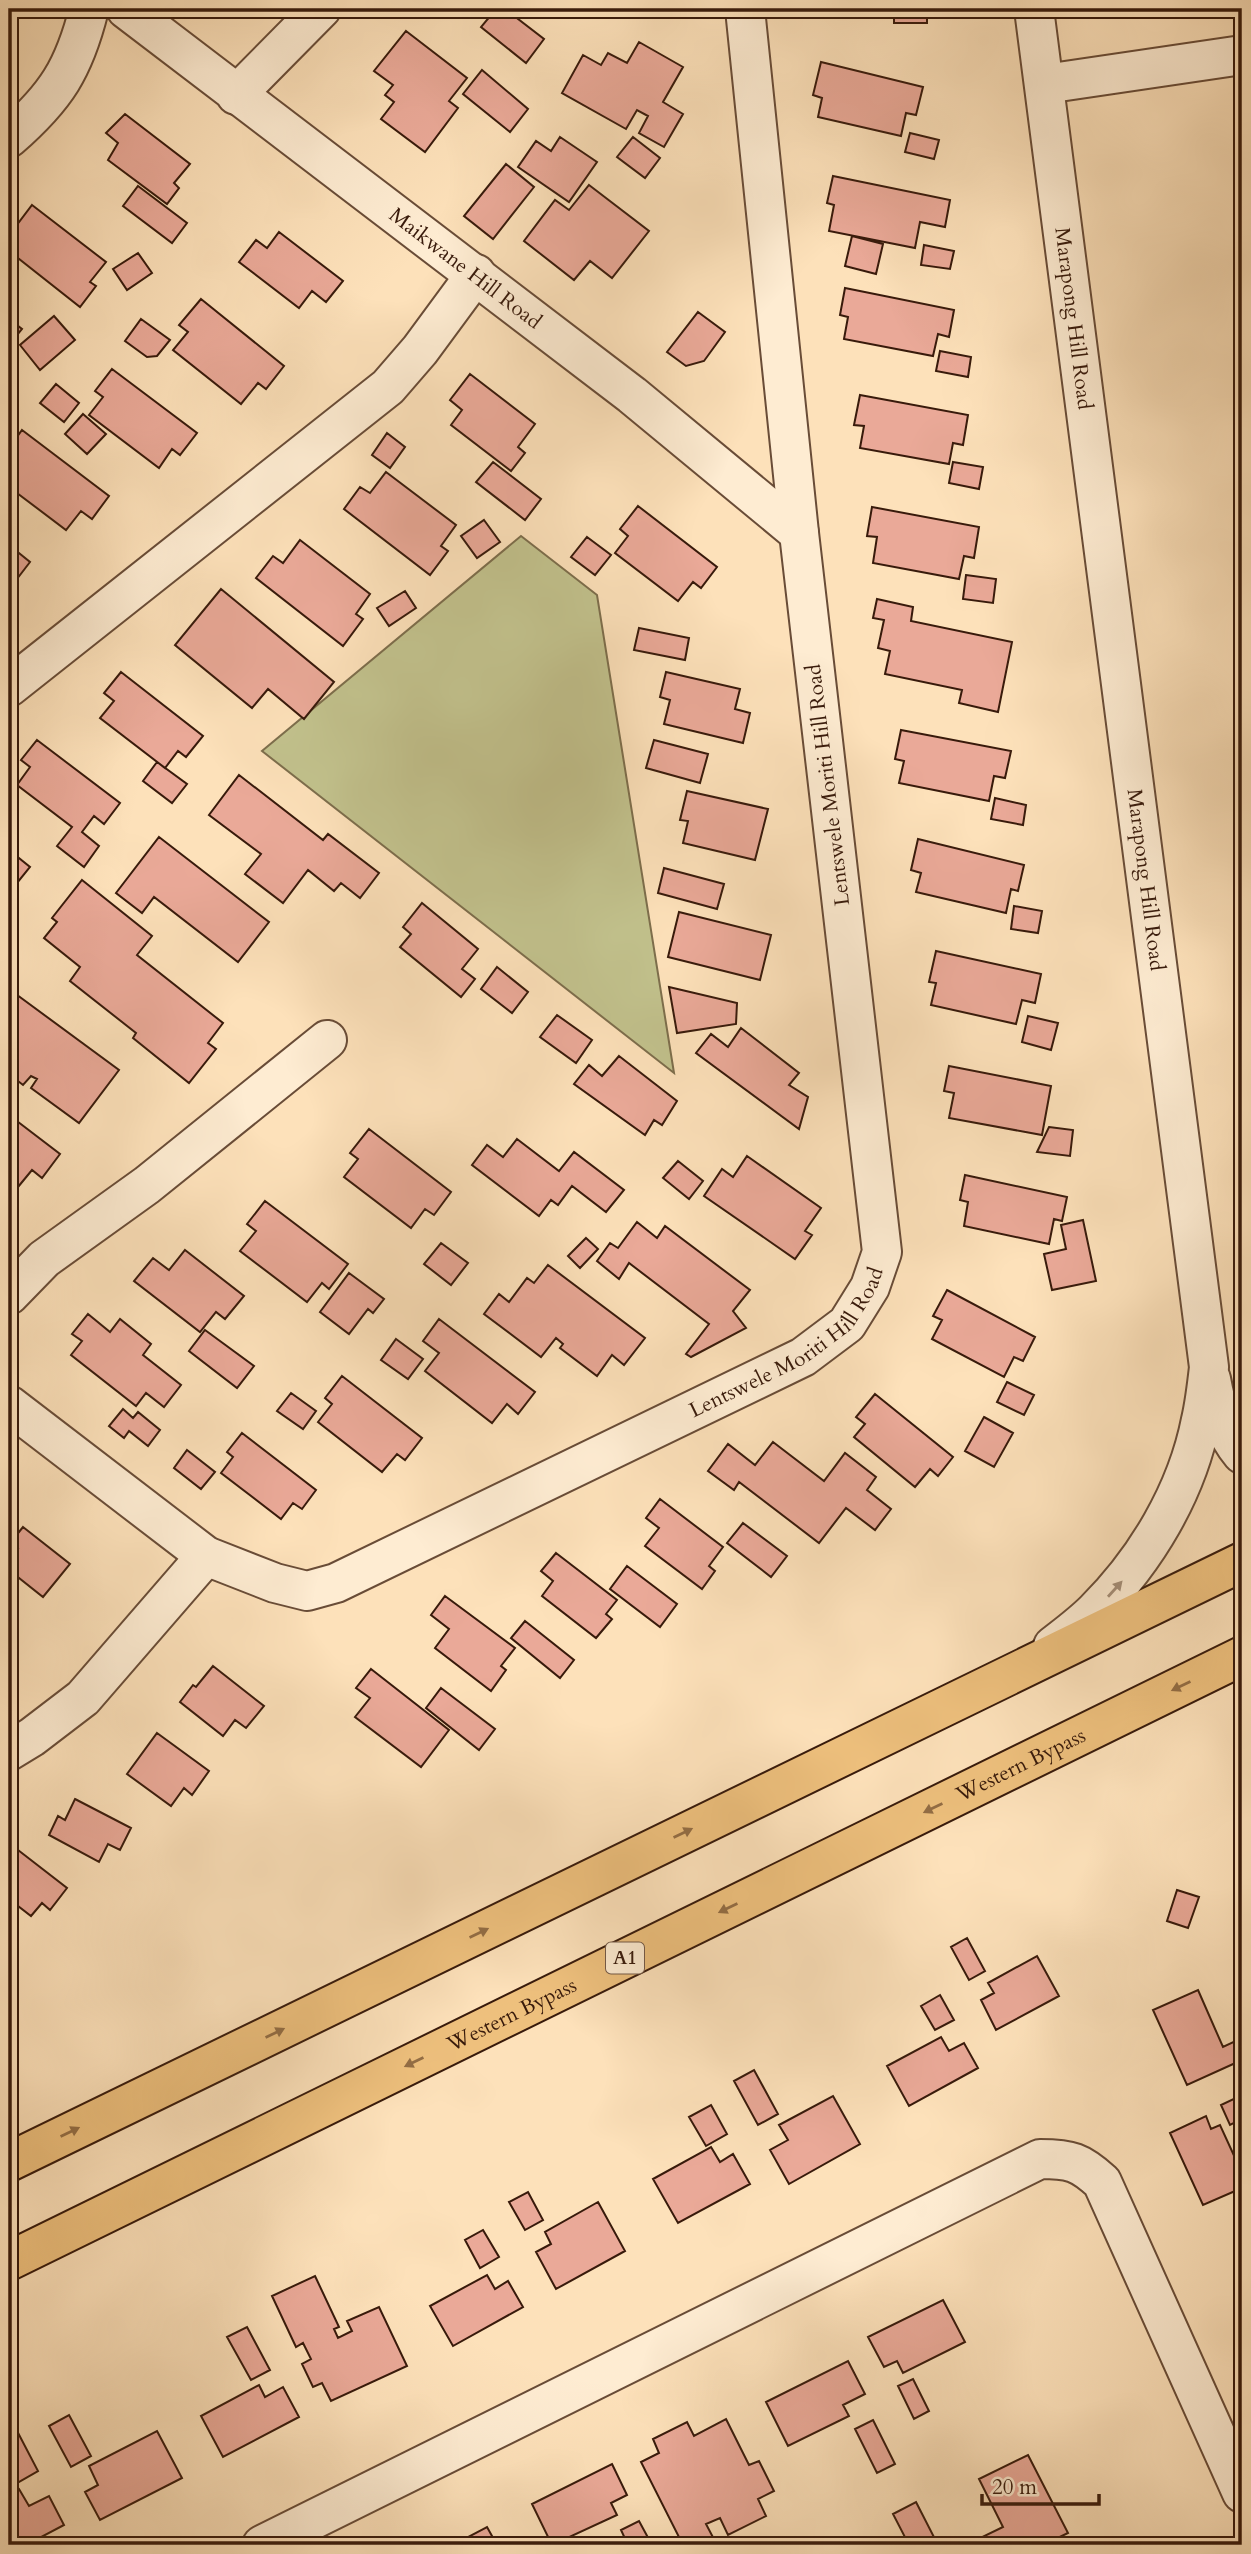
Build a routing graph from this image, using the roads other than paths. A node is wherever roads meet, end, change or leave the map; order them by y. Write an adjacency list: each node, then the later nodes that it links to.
1 (89, 9): 9 (street)
2 (125, 9): 8 (street, Maikwane Hill Road)
3 (321, 9): 8 (street)
4 (745, 9): 11 (street, Lentswele Moriti Hill Road)
5 (1034, 9): 7 (street, Marapong Hill Road)
6 (1242, 55): 7 (street)
7 (1045, 84): 15 (street, Marapong Hill Road)
8 (236, 95): 10 (street, Maikwane Hill Road)
9 (9, 138)
10 (476, 274): 11 (street, Maikwane Hill Road); 12 (street)
11 (799, 533): 18 (street, Lentswele Moriti Hill Road)
12 (9, 687)
13 (327, 1040): 14 (street)
14 (9, 1295)
15 (1209, 1367): 17 (street); 21 (street, Marapong Hill Road, one-way to 15)
16 (9, 1405): 18 (street, Lentswele Moriti Hill Road)
17 (1242, 1454)
18 (206, 1556): 22 (street)
19 (1242, 1562): 21 (highway)
20 (1242, 1656): 24 (highway, Western Bypass / A1, one-way to 24)
21 (1004, 1677): 23 (highway, one-way to 21)
22 (9, 1751)
23 (9, 2162)
24 (9, 2261)
25 (1242, 2493): 26 (street)
26 (262, 2545)

